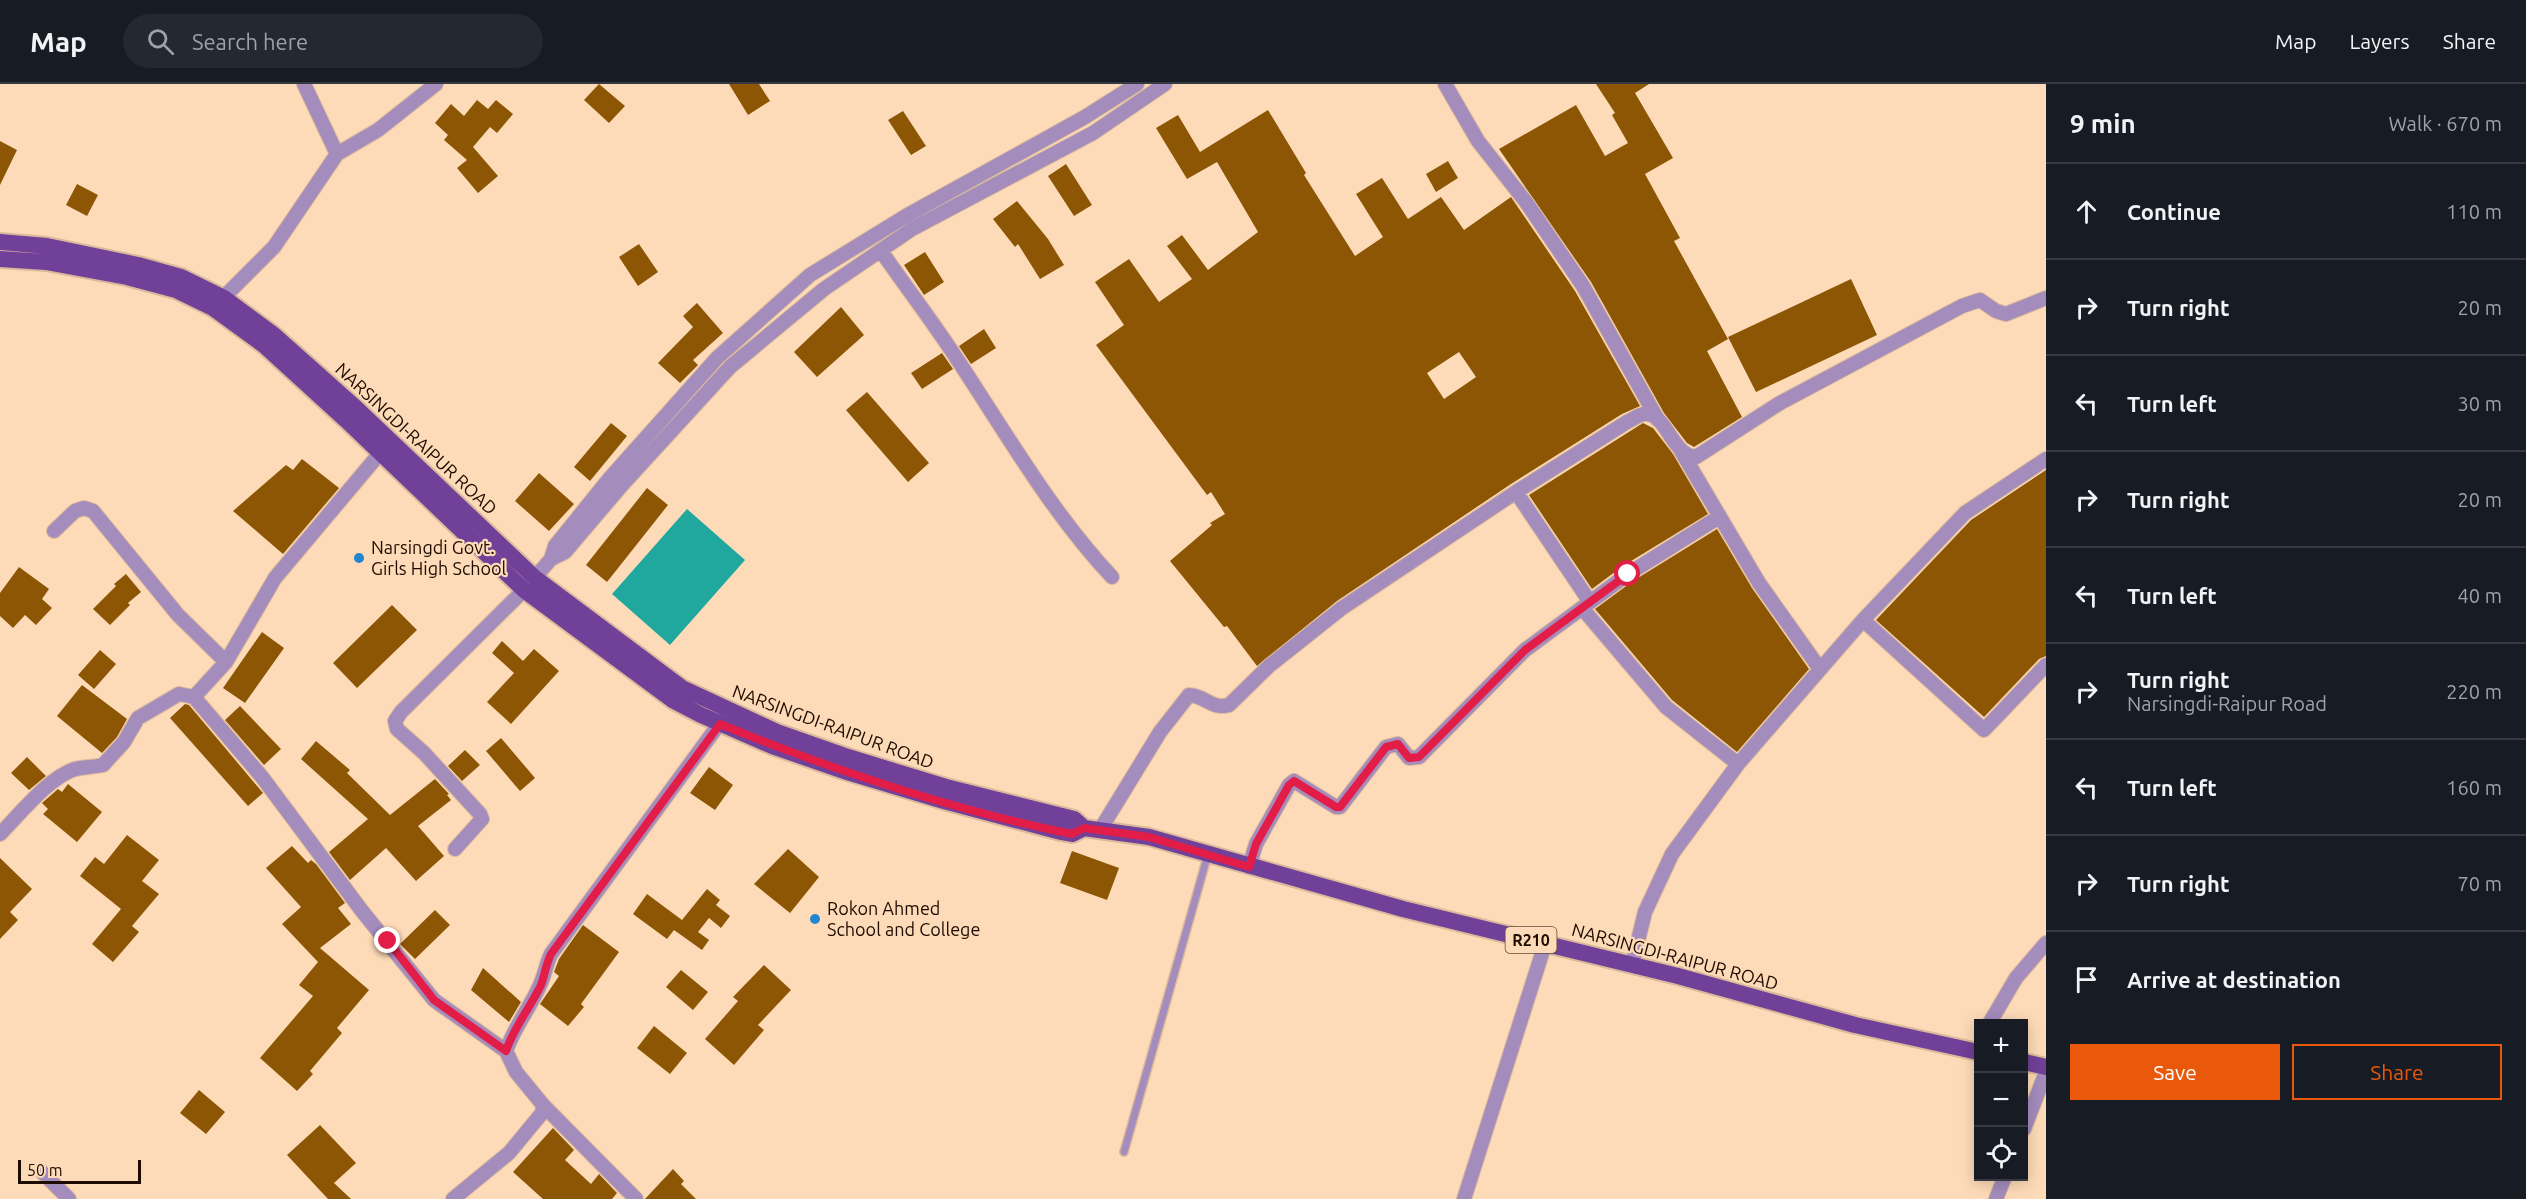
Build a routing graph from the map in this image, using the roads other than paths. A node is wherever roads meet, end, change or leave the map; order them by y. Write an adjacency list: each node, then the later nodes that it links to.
1 (304, 84): 6 (street)
2 (436, 84): 6 (street)
3 (1137, 84): 19 (street)
4 (1165, 84): 8 (street)
5 (1445, 84): 12 (street)
6 (337, 154): 11 (street)
7 (0, 242): 11 (main road, NARSINGDI-RAIPUR ROAD / R210)
8 (881, 251): 19 (street); 20 (street)
9 (0, 259): 11 (main road, NARSINGDI-RAIPUR ROAD / R210)
10 (2046, 298): 13 (street)
11 (219, 303): 14 (main road, NARSINGDI-RAIPUR ROAD / R210); 21 (main road, NARSINGDI-RAIPUR ROAD / R210)
12 (1658, 420): 13 (street); 16 (street)
13 (1680, 449): 17 (street)
14 (381, 452): 21 (main road, NARSINGDI-RAIPUR ROAD / R210); 24 (street)
15 (2046, 459): 23 (street)
16 (1516, 492): 22 (street); 30 (street)
17 (1719, 517): 22 (street); 26 (street)
18 (54, 531): 24 (street)
19 (551, 559): 21 (street)
20 (1112, 577)
21 (529, 584): 28 (main road, NARSINGDI-RAIPUR ROAD / R210); 32 (street)
22 (1586, 605): 29 (street); 34 (street)
23 (1863, 620): 25 (street); 26 (street)
24 (226, 662): 27 (street)
25 (2046, 664)
26 (1820, 669): 29 (street)
27 (194, 697): 31 (street); 40 (street)
28 (724, 718): 30 (main road, NARSINGDI-RAIPUR ROAD / R210); 40 (street)
29 (1738, 764): 37 (street)
30 (1092, 829): 33 (main road, NARSINGDI-RAIPUR ROAD / R210)
31 (0, 834)
32 (455, 849)
33 (1208, 854): 34 (main road, NARSINGDI-RAIPUR ROAD / R210); 45 (lane)
34 (1249, 867): 36 (main road, NARSINGDI-RAIPUR ROAD / R210)
35 (2046, 943): 38 (street)
36 (1545, 944): 37 (main road, NARSINGDI-RAIPUR ROAD / R210); 51 (street)
37 (1632, 965): 39 (main road, NARSINGDI-RAIPUR ROAD / R210)
38 (1991, 1019)
39 (1974, 1047)
40 (506, 1051): 43 (street)
41 (2028, 1063): 42 (main road)
42 (2046, 1069): 44 (street)
43 (543, 1105): 49 (street); 50 (street)
44 (2025, 1127)
45 (1124, 1152)
46 (43, 1173): 48 (street)
47 (2003, 1181): 52 (street)
48 (69, 1199)
49 (453, 1199)
50 (636, 1199)
51 (1464, 1199)
52 (1996, 1199)

